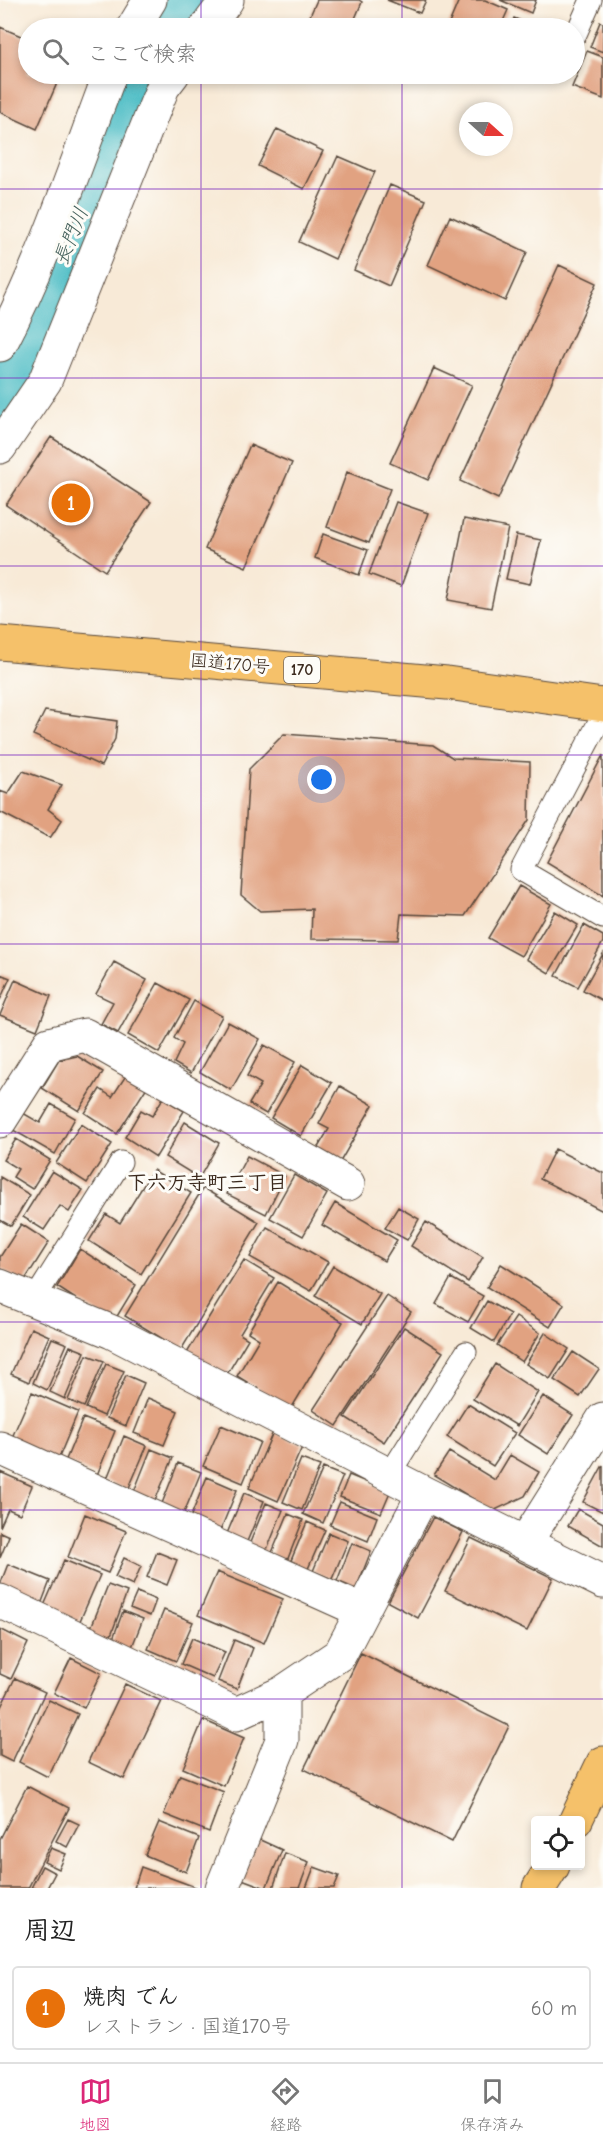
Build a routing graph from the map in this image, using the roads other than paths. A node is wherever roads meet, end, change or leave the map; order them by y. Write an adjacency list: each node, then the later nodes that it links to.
1 (150, 0): 4 (street)
2 (227, 0): 5 (street)
3 (591, 0): 6 (lane)
4 (139, 18)
5 (214, 18)
6 (583, 18)
7 (106, 84): 9 (street)
8 (165, 84): 10 (street)
9 (0, 345)
10 (0, 447)
11 (0, 644): 12 (main road, 国道170号 / 170)
12 (603, 705)
13 (603, 714): 14 (lane)
14 (603, 918)
15 (0, 1121): 17 (street)
16 (121, 1162): 19 (lane)
17 (348, 1184)
18 (0, 1286): 19 (street)
19 (34, 1300): 23 (street)
20 (466, 1352): 23 (lane)
21 (603, 1419): 25 (street)
22 (0, 1448): 28 (street)
23 (388, 1475): 24 (street)
24 (424, 1493): 25 (street); 28 (street)
25 (525, 1543): 26 (street)
26 (603, 1582)
27 (0, 1601): 29 (street)
28 (362, 1611): 29 (street)
29 (282, 1693): 33 (street)
30 (603, 1763): 31 (main road)
31 (578, 1816)
32 (550, 1870): 34 (main road)
33 (222, 1888)
34 (539, 1888)

